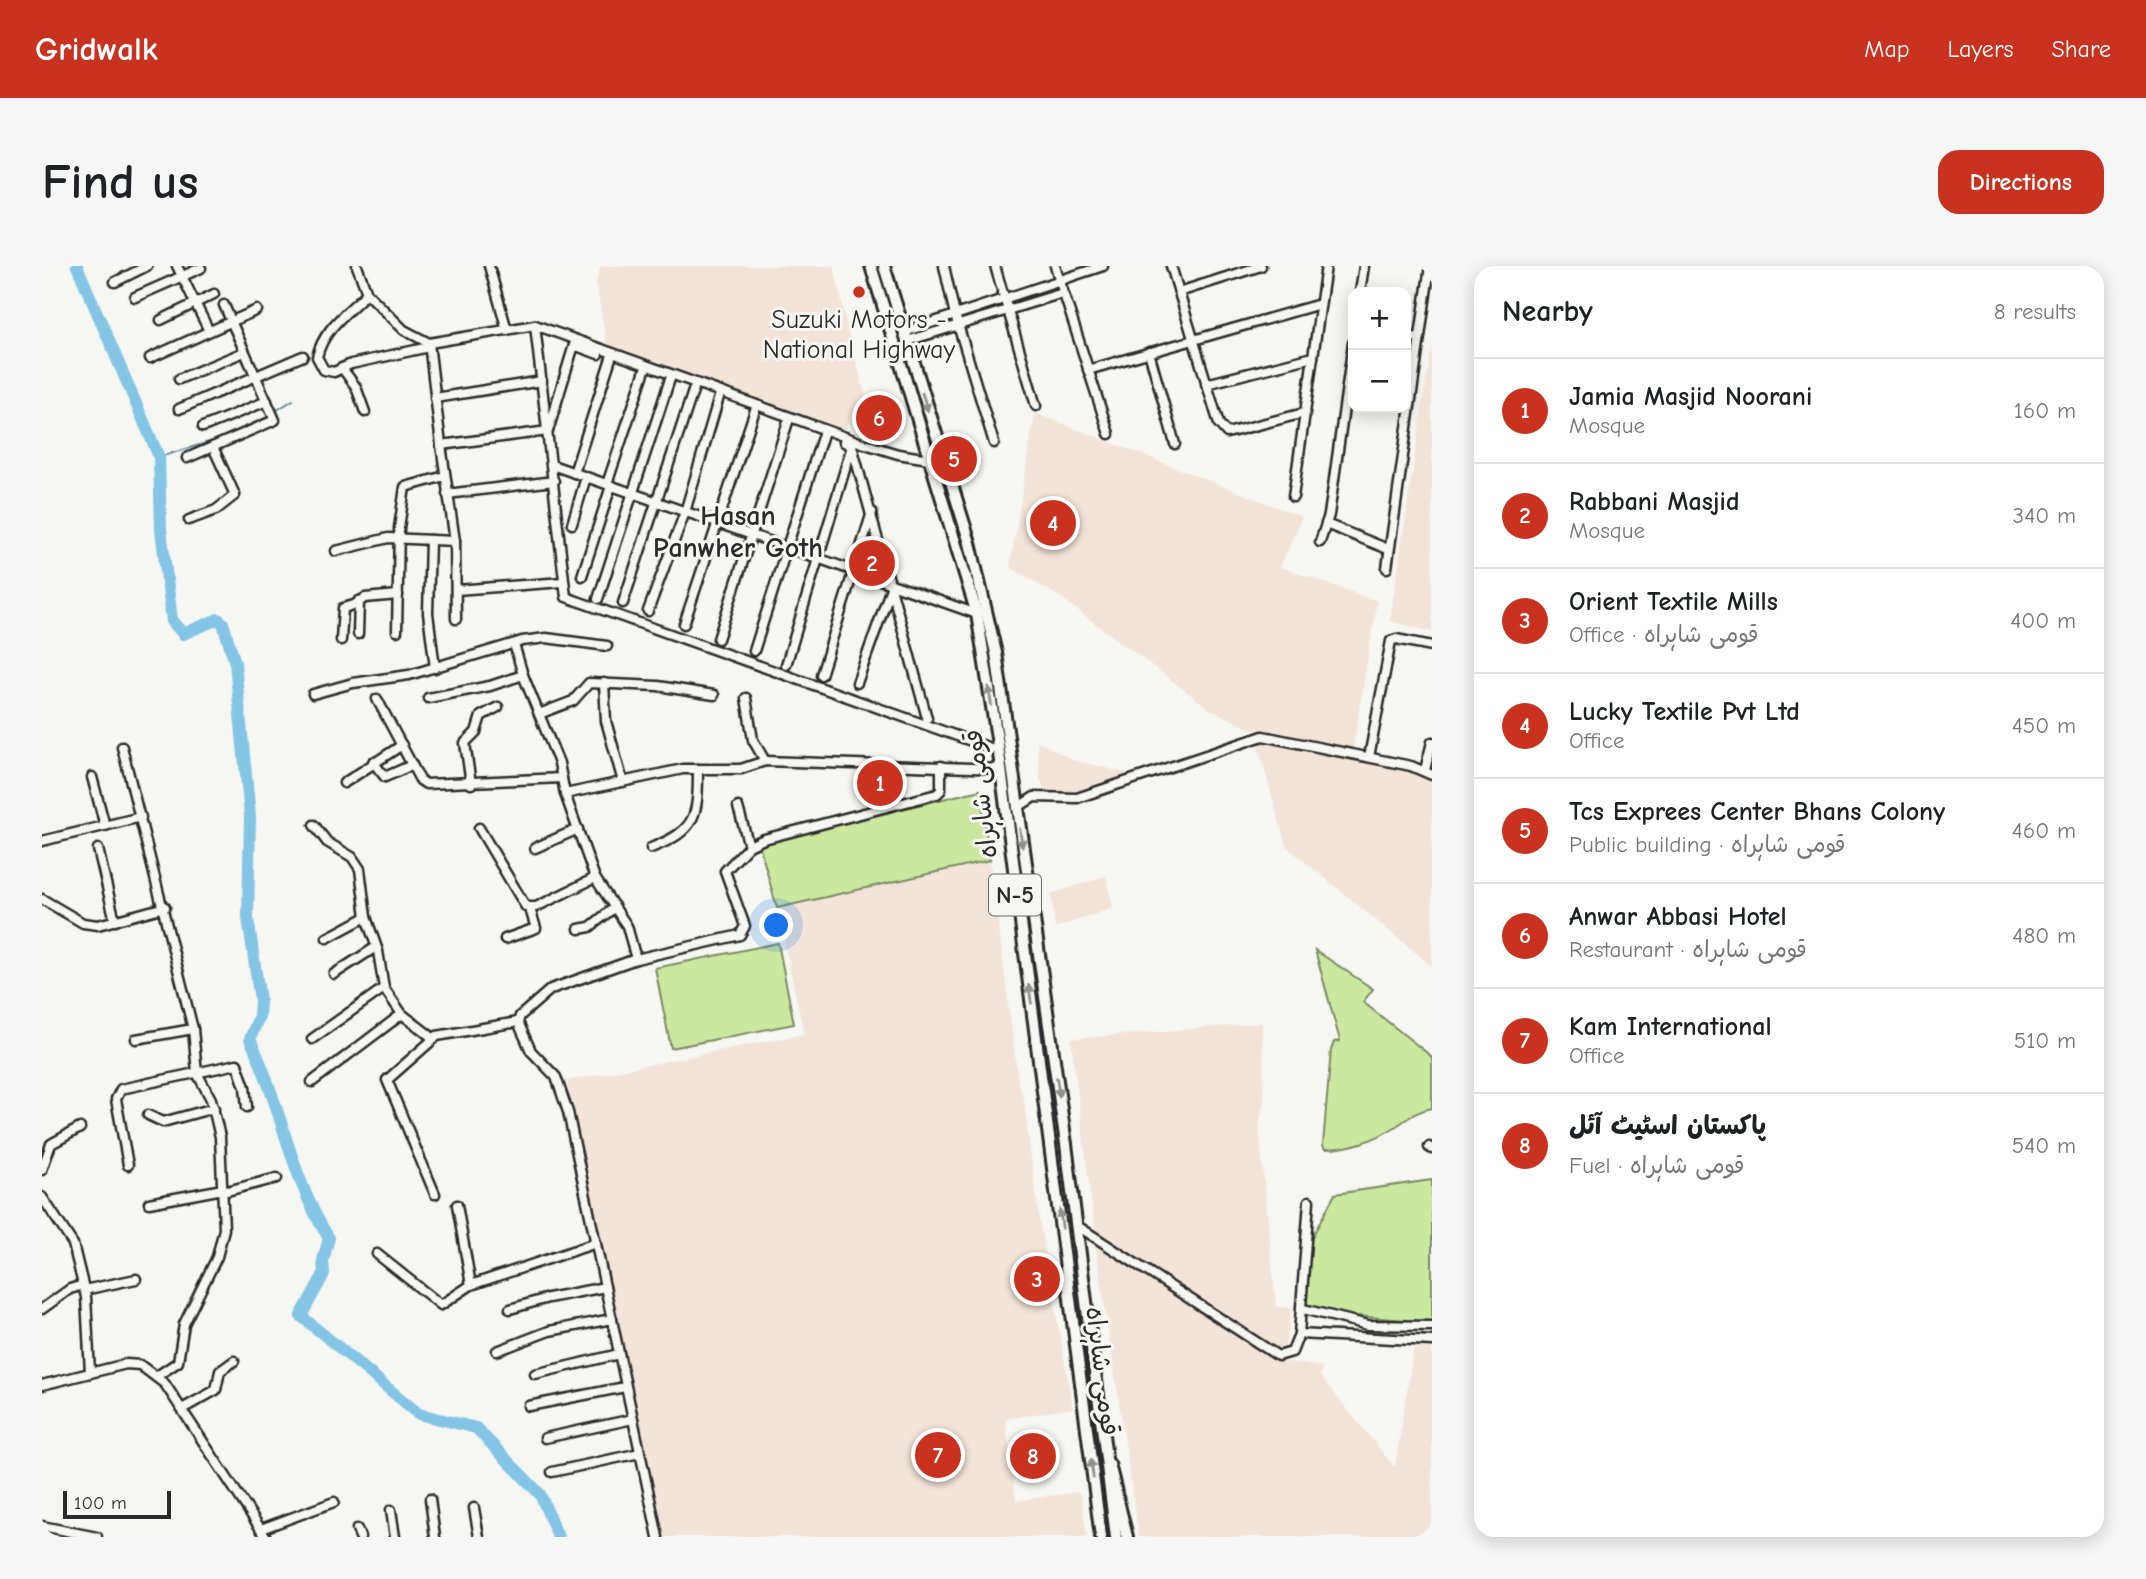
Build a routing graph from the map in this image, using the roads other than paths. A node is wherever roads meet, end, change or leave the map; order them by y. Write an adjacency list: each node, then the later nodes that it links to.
1 (147, 266): 19 (street)
2 (177, 266): 17 (street)
3 (357, 266): 22 (street)
4 (489, 266): 37 (street)
5 (871, 266): 79 (highway, قومی شاہراہ / N-5)
6 (884, 266): 39 (highway, قومی شاہراہ / N-5)
7 (944, 266): 32 (street)
8 (995, 266): 26 (street)
9 (1055, 266): 18 (street)
10 (1103, 266): 18 (street)
11 (1171, 266): 21 (street)
12 (1261, 266): 21 (street)
13 (1326, 266): 28 (street)
14 (1364, 266): 20 (street)
15 (1430, 266): 41 (street)
16 (201, 268): 17 (street)
17 (183, 277): 25 (street); 27 (street)
18 (1059, 281): 23 (street); 26 (street)
19 (116, 282)
20 (1361, 287)
21 (1179, 292): 42 (street)
22 (367, 293): 43 (street); 51 (street)
23 (1063, 293): 31 (street); 53 (street)
24 (214, 294): 27 (street)
25 (135, 297)
26 (1004, 299): 31 (street); 32 (street)
27 (195, 303): 33 (street); 38 (street)
28 (1320, 304): 42 (street); 48 (street)
29 (224, 305): 34 (street)
30 (257, 310): 34 (street)
31 (1008, 310): 35 (street); 63 (street)
32 (955, 315): 35 (street); 39 (street)
33 (161, 320)
34 (231, 321): 38 (street); 45 (street)
35 (959, 324): 39 (street); 73 (street)
36 (535, 326): 37 (street); 57 (street); 79 (street)
37 (507, 330): 43 (street)
38 (209, 331): 49 (street)
39 (905, 336): 160 (highway, قومی شاہراہ / N-5, one-way to 160)
40 (1411, 337): 41 (street)
41 (1419, 338): 102 (street)
42 (1193, 339): 46 (street); 58 (street)
43 (429, 345): 51 (street); 61 (street)
44 (1352, 350): 95 (street)
45 (244, 352): 54 (street); 55 (street)
46 (1149, 352): 53 (street); 74 (street)
47 (303, 356): 55 (street)
48 (1313, 356): 58 (street); 67 (street)
49 (150, 358)
50 (611, 358): 52 (street); 70 (street); 81 (street)
51 (342, 368): 66 (street)
52 (645, 370): 56 (street); 85 (street)
53 (1088, 370): 72 (street)
54 (178, 379)
55 (256, 379): 62 (street); 64 (street)
56 (670, 379): 59 (street); 87 (street)
57 (542, 381): 61 (street); 70 (street)
58 (1206, 384): 67 (street)
59 (694, 388): 60 (street); 89 (street)
60 (719, 397): 65 (street); 90 (street)
61 (435, 398): 75 (street)
62 (267, 401): 69 (street); 77 (street)
63 (1036, 407)
64 (179, 410)
65 (754, 410): 68 (street); 93 (street)
66 (365, 412)
67 (1304, 413): 88 (street)
68 (788, 422): 71 (street); 96 (street)
69 (203, 427)
70 (548, 431): 75 (street); 80 (street)
71 (823, 434): 76 (street); 101 (street)
72 (1109, 434)
73 (994, 443)
74 (1175, 444)
75 (441, 445): 82 (street)
76 (852, 446): 91 (street); 104 (street)
77 (213, 447): 78 (street); 92 (street)
78 (187, 458)
79 (929, 459): 116 (highway, قومی شاہراہ / N-5)
80 (552, 465): 81 (street); 84 (street)
81 (574, 473): 83 (street)
82 (445, 476): 86 (street); 97 (street)
83 (586, 477): 85 (street); 94 (street)
84 (554, 481): 86 (street); 108 (street)
85 (609, 485): 87 (street); 107 (street)
86 (447, 494): 99 (street)
87 (633, 494): 89 (street); 112 (street)
88 (1293, 497)
89 (656, 502): 90 (street); 114 (street)
90 (685, 512): 93 (street); 115 (street)
91 (872, 512): 106 (street); 109 (street)
92 (189, 520)
93 (717, 523): 96 (street); 118 (street)
94 (572, 524)
95 (1326, 524): 100 (street); 102 (street)
96 (751, 536): 101 (street); 121 (street)
97 (399, 539): 98 (street); 103 (street); 111 (street)
98 (430, 540): 99 (street); 128 (street)
99 (454, 541): 110 (street)
100 (1320, 542)
101 (785, 547): 104 (street); 126 (street)
102 (1388, 549): 105 (street)
103 (337, 551)
104 (819, 560): 106 (street); 127 (street)
105 (1387, 568)
106 (853, 572): 109 (street); 130 (street)
107 (582, 576)
108 (564, 582): 110 (street); 144 (street)
109 (892, 585): 116 (street); 131 (street); 140 (street)
110 (456, 590): 117 (street)
111 (398, 595): 113 (street); 119 (street)
112 (598, 599)
113 (359, 601): 120 (street); 122 (street)
114 (623, 603)
115 (648, 611)
116 (977, 614): 144 (highway, قومی شاہراہ / N-5, one-way to 116)
117 (456, 619)
118 (684, 624)
119 (397, 631)
120 (358, 634)
121 (718, 639)
122 (341, 640)
123 (514, 644): 124 (street); 128 (street); 129 (street)
124 (607, 646)
125 (1432, 646): 145 (street)
126 (754, 652)
127 (786, 665)
128 (435, 667): 133 (street)
129 (523, 675): 135 (street); 139 (street)
130 (821, 675)
131 (857, 682)
132 (604, 683): 134 (street); 139 (street); 155 (street)
133 (313, 694)
134 (714, 695)
135 (428, 698)
136 (746, 698): 146 (street)
137 (377, 699): 142 (street)
138 (498, 707): 157 (street)
139 (539, 714): 154 (street)
140 (927, 718)
141 (1432, 741): 152 (street)
142 (402, 745): 147 (street); 148 (street)
143 (122, 747): 161 (street)
144 (999, 751): 151 (highway, قومی شاہراہ / N-5)
145 (1368, 757): 152 (street); 160 (street)
146 (765, 761): 149 (street); 150 (street)
147 (373, 762): 148 (street); 156 (street)
148 (412, 765): 157 (street)
149 (941, 766): 151 (street); 167 (street)
150 (698, 769): 155 (street); 169 (street)
151 (1001, 769): 247 (highway, قومی شاہراہ / N-5, one-way to 151)
152 (1429, 773)
153 (92, 777): 163 (street)
154 (562, 778): 157 (street); 158 (street)
155 (623, 782): 158 (street)
156 (344, 783)
157 (471, 784)
158 (565, 794): 165 (street)
159 (738, 807): 167 (street)
160 (1017, 808): 207 (highway, قومی شاہراہ / N-5, one-way to 207)
161 (141, 817): 163 (street); 173 (street)
162 (314, 825): 176 (street)
163 (105, 826): 166 (street)
164 (479, 828): 175 (street)
165 (578, 829): 168 (street); 171 (street)
166 (42, 841)
167 (749, 846): 182 (street)
168 (535, 848)
169 (651, 848)
170 (98, 849): 177 (street)
171 (595, 878): 174 (street); 175 (street)
172 (42, 900): 177 (street)
173 (165, 907): 177 (street); 187 (street)
174 (615, 907): 178 (street); 182 (street)
175 (530, 909): 180 (street)
176 (366, 917): 179 (street); 181 (street)
177 (115, 921)
178 (579, 929)
179 (327, 938)
180 (505, 939)
181 (376, 947): 183 (street); 184 (street)
182 (636, 958): 186 (street)
183 (334, 974)
184 (384, 988): 185 (street); 190 (street)
185 (402, 1014): 188 (street); 192 (street)
186 (518, 1022): 188 (street); 208 (street)
187 (193, 1029): 189 (street); 191 (street)
188 (433, 1038): 202 (street)
189 (136, 1039)
190 (312, 1039)
191 (197, 1073): 193 (street); 194 (street); 198 (street)
192 (312, 1082)
193 (247, 1107)
194 (214, 1108): 195 (street); 201 (street)
195 (148, 1115)
196 (80, 1128): 197 (street)
197 (44, 1150): 199 (street)
198 (128, 1165)
199 (42, 1170)
200 (277, 1178): 201 (street)
201 (223, 1191): 205 (street); 226 (street)
202 (435, 1194)
203 (42, 1197): 212 (street)
204 (1309, 1201): 216 (street)
205 (149, 1203)
206 (457, 1205): 211 (street)
207 (1076, 1224): 219 (street); 241 (highway, قومی شاہراہ / N-5)
208 (596, 1243): 211 (street); 213 (street)
209 (377, 1254): 211 (street)
210 (136, 1279): 212 (street)
211 (471, 1285)
212 (83, 1287): 214 (street); 224 (street)
213 (605, 1287): 215 (street); 217 (street)
214 (42, 1309)
215 (510, 1309)
216 (1303, 1309): 218 (street); 219 (street)
217 (612, 1319): 221 (street); 222 (street)
218 (1432, 1326)
219 (1299, 1334): 220 (street)
220 (1432, 1341)
221 (497, 1352)
222 (619, 1354): 225 (street); 228 (street)
223 (234, 1362): 230 (street)
224 (90, 1373): 226 (street); 227 (street)
225 (535, 1374)
226 (157, 1376): 230 (street)
227 (42, 1385)
228 (625, 1387): 229 (street); 231 (street)
229 (529, 1406)
230 (183, 1409): 240 (street)
231 (633, 1419): 232 (street); 233 (street)
232 (545, 1438)
233 (640, 1453): 234 (street); 246 (street)
234 (552, 1472)
235 (430, 1499): 244 (street)
236 (334, 1502): 240 (street)
237 (474, 1508): 245 (street)
238 (391, 1510): 243 (street)
239 (42, 1527): 242 (street)
240 (264, 1533)
241 (1119, 1536)
242 (97, 1537)
243 (395, 1537)
244 (435, 1537)
245 (480, 1537)
246 (658, 1537)
247 (1101, 1537)

